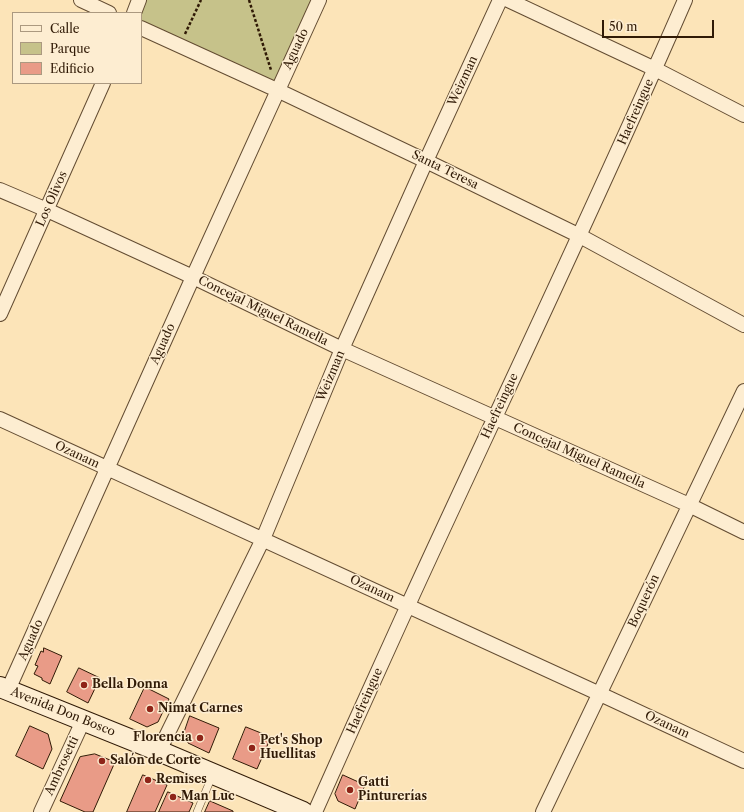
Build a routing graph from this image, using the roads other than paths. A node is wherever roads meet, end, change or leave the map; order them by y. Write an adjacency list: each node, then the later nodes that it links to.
1 (81, 0): 7 (street)
2 (139, 0): 8 (street)
3 (319, 0): 12 (street, Aguado)
4 (500, 0): 14 (street, Weizman)
5 (508, 0): 10 (street)
6 (685, 0): 10 (street, Haefreingue)
7 (107, 12)
8 (134, 12)
9 (142, 28): 12 (street, Santa Teresa)
10 (655, 69): 13 (street); 17 (street, Haefreingue)
11 (103, 84): 16 (street, Los Olivos)
12 (277, 90): 14 (street, Santa Teresa); 18 (street, Aguado)
13 (744, 115)
14 (426, 161): 17 (street, Santa Teresa); 21 (street, Weizman)
15 (0, 190): 16 (street, Concejal Miguel Ramella)
16 (47, 210): 18 (street, Concejal Miguel Ramella); 19 (street, Los Olivos)
17 (580, 236): 20 (street, Santa Teresa); 23 (street, Haefreingue)
18 (193, 277): 21 (street, Concejal Miguel Ramella); 25 (street, Aguado)
19 (0, 314)
20 (744, 325)
21 (342, 349): 23 (street, Concejal Miguel Ramella); 28 (street, Weizman)
22 (744, 391): 26 (street, Boquerón)
23 (495, 418): 26 (street, Concejal Miguel Ramella); 29 (street, Haefreingue)
24 (0, 419): 25 (street, Ozanam)
25 (108, 469): 28 (street, Ozanam); 30 (street, Aguado)
26 (689, 505): 27 (street, Concejal Miguel Ramella); 31 (street, Boquerón)
27 (744, 532)
28 (263, 539): 29 (street, Ozanam); 33 (street, Weizman)
29 (408, 605): 31 (street, Ozanam); 39 (street, Haefreingue)
30 (4, 688): 32 (main road, Avenida Don Bosco)
31 (600, 694): 34 (street, Ozanam); 40 (street, Boquerón)
32 (83, 720): 33 (main road, Avenida Don Bosco); 37 (street, Ambrosetti)
33 (159, 751): 35 (main road, Avenida Don Bosco)
34 (744, 761)
35 (213, 774): 36 (main road, Avenida Don Bosco); 38 (lane)
36 (291, 810)
37 (41, 812)
38 (197, 812)
39 (315, 812)
40 (543, 812)

